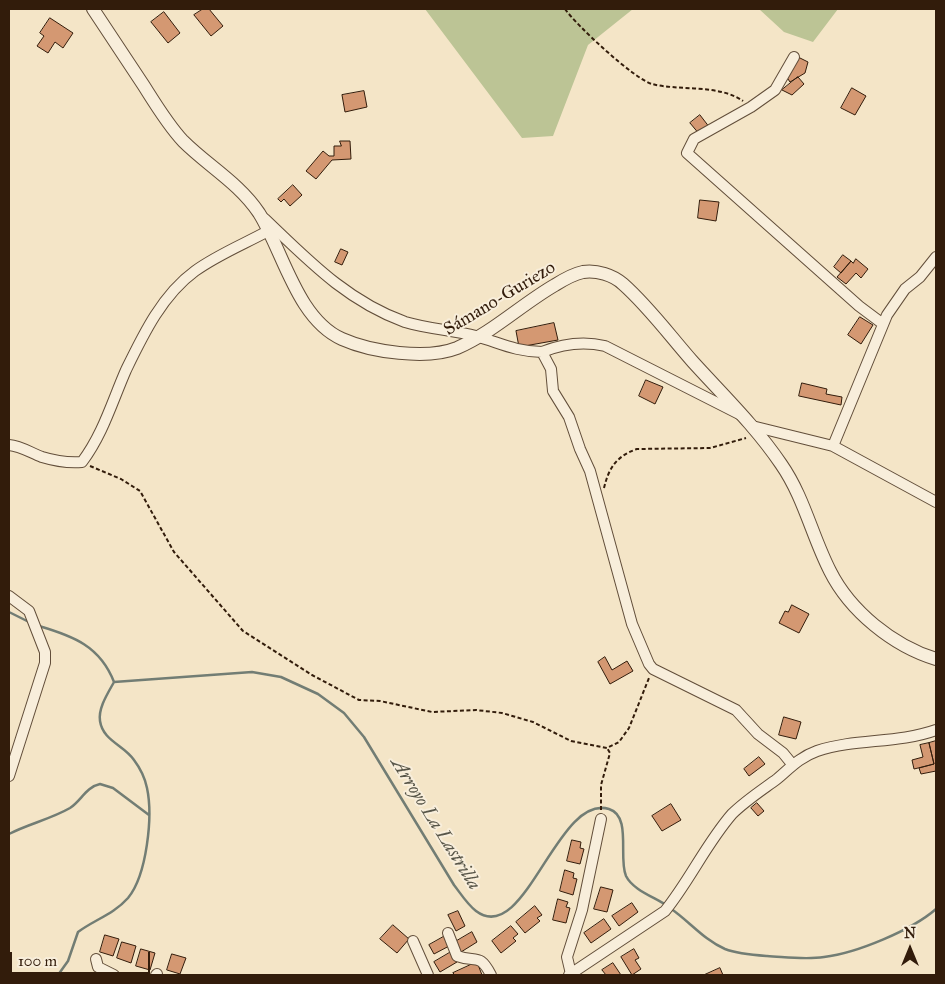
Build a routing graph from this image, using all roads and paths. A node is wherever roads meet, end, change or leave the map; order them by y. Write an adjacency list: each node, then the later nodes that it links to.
1 (94, 9): 5 (street, Sámano-Guriezo)
2 (565, 9): 4 (path)
3 (794, 57): 4 (street)
4 (751, 107): 8 (street)
5 (257, 211): 6 (street, Sámano-Guriezo); 9 (street)
6 (268, 231): 9 (street, Sámano-Guriezo); 15 (street)
7 (936, 257): 8 (street)
8 (884, 324): 14 (street)
9 (477, 336): 10 (street); 11 (street, Sámano-Guriezo)
10 (542, 352): 11 (street); 17 (street)
11 (743, 416): 12 (street, Sámano-Guriezo)
12 (755, 429): 14 (street); 17 (path); 19 (street, Sámano-Guriezo)
13 (9, 445): 15 (street)
14 (833, 446): 16 (street)
15 (82, 462): 22 (path)
16 (936, 502)
17 (599, 509): 20 (street)
18 (9, 596): 24 (street)
19 (936, 658)
20 (653, 669): 22 (path); 23 (street)
21 (936, 730): 23 (street)
22 (607, 748): 25 (path)
23 (792, 764): 33 (street)
24 (9, 776)
25 (601, 802)
26 (601, 819): 33 (street)
27 (448, 933): 32 (street)
28 (413, 942): 31 (street)
29 (96, 960): 30 (street)
30 (107, 974)
31 (428, 975)
32 (491, 975)
33 (570, 975)

